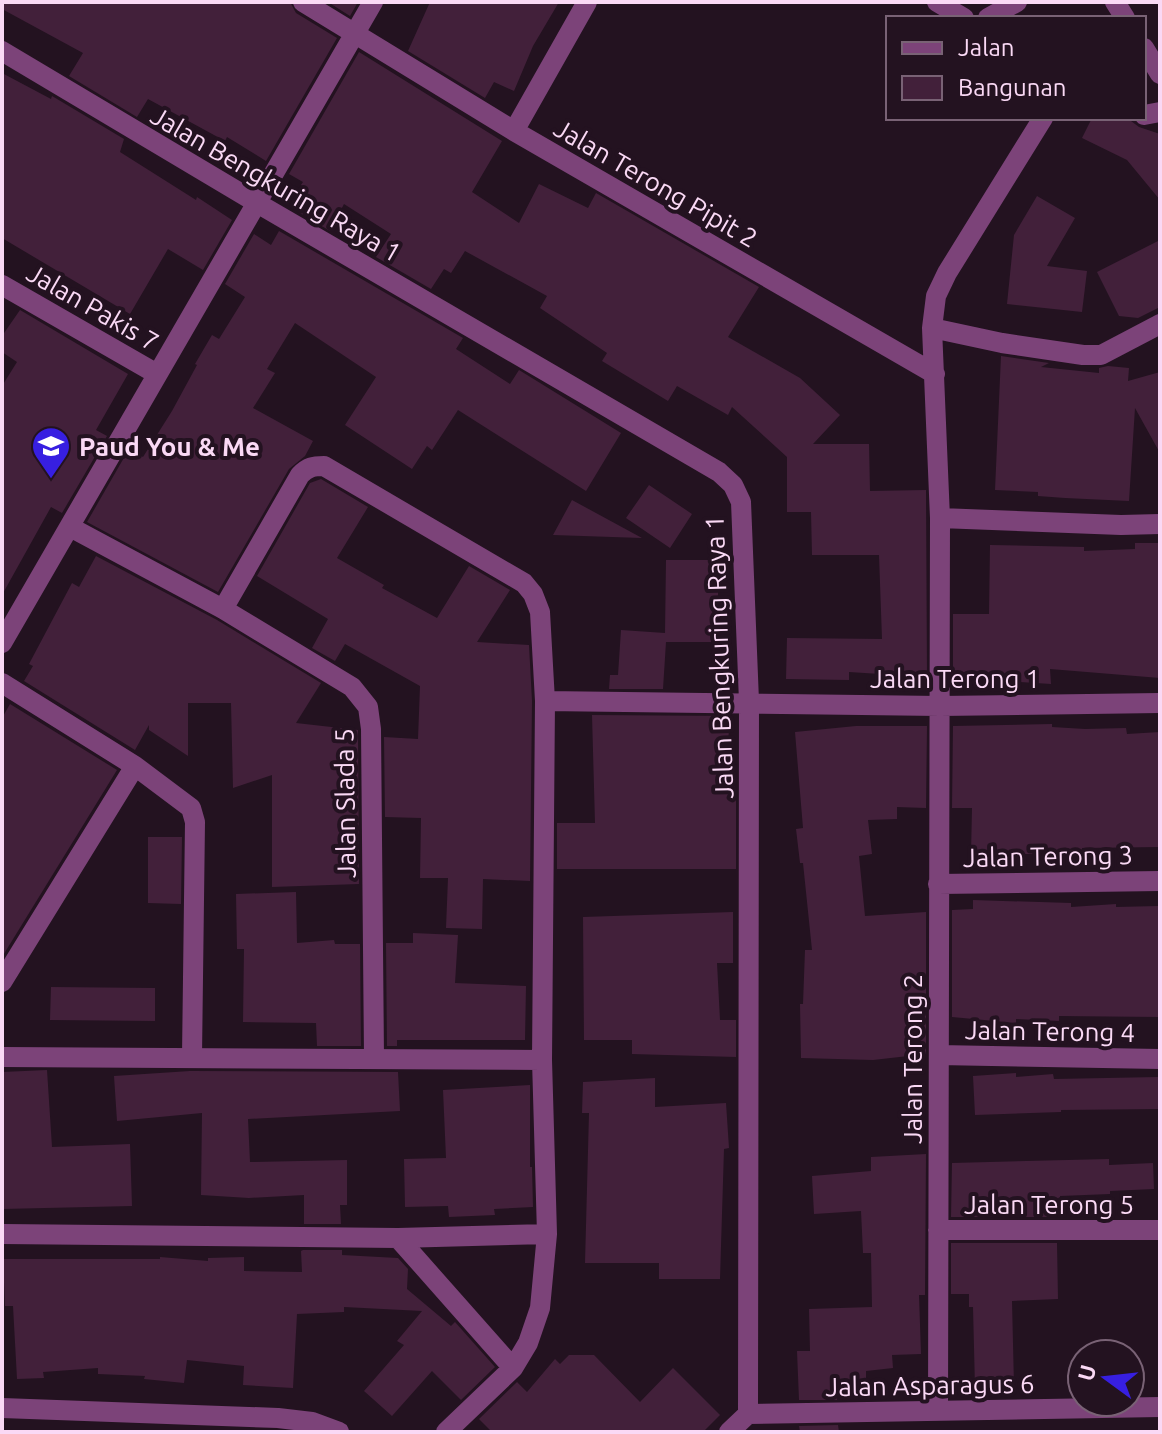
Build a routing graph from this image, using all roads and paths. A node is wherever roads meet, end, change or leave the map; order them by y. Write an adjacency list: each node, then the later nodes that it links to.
1 (303, 2): 8 (street, Jalan Terong Pipit 2)
2 (373, 2): 8 (street)
3 (587, 2): 13 (street)
4 (937, 2): 6 (street)
5 (1017, 2): 7 (street)
6 (961, 16)
7 (992, 16)
8 (355, 33): 13 (street, Jalan Terong Pipit 2); 14 (street)
9 (2, 51): 14 (street, Jalan Bengkuring Raya 1)
10 (1146, 51): 11 (street)
11 (1158, 69)
12 (1042, 120): 17 (street)
13 (514, 131): 19 (street, Jalan Terong Pipit 2)
14 (257, 203): 18 (street); 27 (street, Jalan Bengkuring Raya 1)
15 (3, 287): 18 (street, Jalan Pakis 7)
16 (1160, 324): 17 (street)
17 (932, 328): 19 (street)
18 (157, 374): 22 (street)
19 (935, 374): 20 (street)
20 (940, 518): 21 (street); 29 (street)
21 (1160, 524)
22 (70, 527): 23 (street, Jalan Slada 5); 24 (street)
23 (223, 609): 26 (street); 37 (street, Jalan Slada 5)
24 (2, 643)
25 (2, 683): 30 (street)
26 (545, 701): 27 (street, Jalan Terong 1); 39 (street)
27 (749, 701): 29 (street, Jalan Terong 1); 49 (street, Jalan Bengkuring Raya 1)
28 (1160, 703): 29 (street, Jalan Terong 1)
29 (940, 706): 32 (street, Jalan Terong 2)
30 (135, 766): 33 (street); 35 (street)
31 (1160, 881): 32 (street, Jalan Terong 3)
32 (938, 884): 34 (street, Jalan Terong 2)
33 (2, 982)
34 (939, 1055): 38 (street, Jalan Terong 4); 40 (street, Jalan Terong 2)
35 (192, 1056): 36 (street); 37 (street)
36 (2, 1057)
37 (374, 1057): 39 (street)
38 (1160, 1059)
39 (542, 1060): 43 (street)
40 (938, 1230): 41 (street, Jalan Terong 5); 48 (street, Jalan Terong 2)
41 (1160, 1230)
42 (2, 1234): 44 (street)
43 (547, 1234): 44 (street); 45 (street)
44 (398, 1238): 45 (street)
45 (513, 1368): 51 (street)
46 (1160, 1407): 48 (street, Jalan Asparagus 6)
47 (2, 1408): 50 (street)
48 (938, 1411): 49 (street, Jalan Asparagus 6)
49 (748, 1414): 52 (street)
50 (339, 1432)
51 (446, 1432)
52 (729, 1432)

